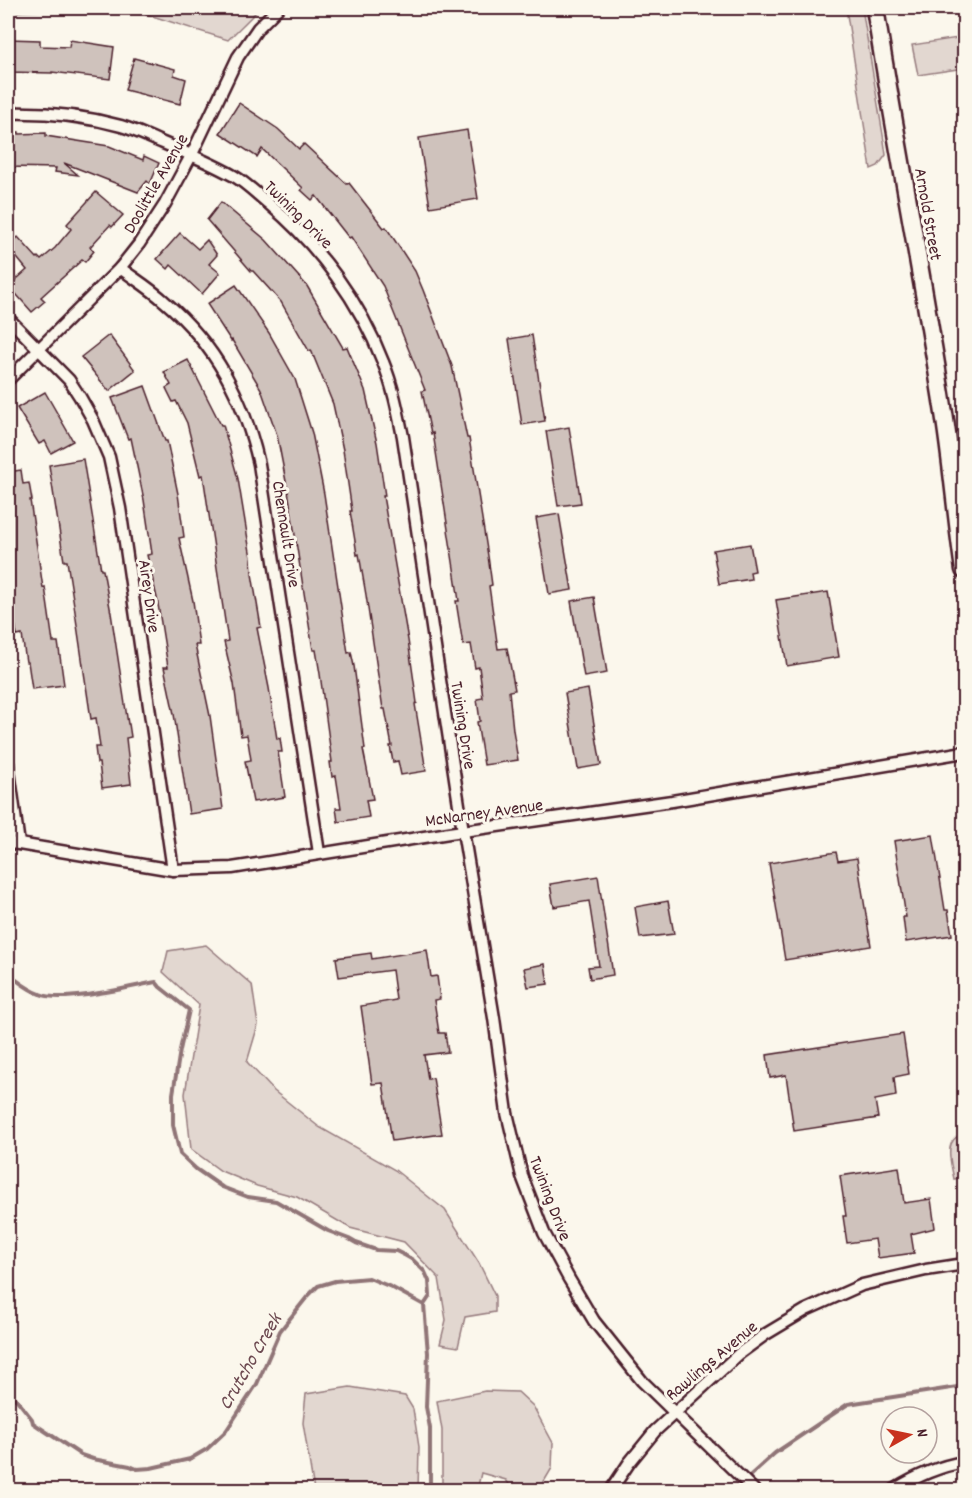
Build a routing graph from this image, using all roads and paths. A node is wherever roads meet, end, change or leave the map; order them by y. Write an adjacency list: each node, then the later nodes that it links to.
1 (278, 8): 4 (street, Doolittle Avenue)
2 (875, 8): 9 (main road, Arnold Street)
3 (8, 113): 4 (street, Twining Drive)
4 (192, 154): 5 (street, Doolittle Avenue); 12 (street, Twining Drive)
5 (120, 268): 7 (street, Doolittle Avenue); 14 (street, Chennault Drive)
6 (8, 318): 7 (street, Airey Drive)
7 (38, 349): 8 (street, Doolittle Avenue); 15 (street, Airey Drive)
8 (8, 380)
9 (964, 570)
10 (964, 752): 12 (street, McNarney Avenue)
11 (8, 762): 13 (street)
12 (463, 831): 14 (street, McNarney Avenue); 17 (street, Twining Drive)
13 (13, 844): 15 (street, McNarney Avenue)
14 (319, 853): 15 (street, McNarney Avenue)
15 (173, 870)
16 (964, 1264): 17 (street, Rawlings Avenue)
17 (674, 1413): 19 (street, Rawlings Avenue); 20 (street, Twining Drive)
18 (964, 1462): 21 (street)
19 (611, 1491)
20 (754, 1491)
21 (894, 1491)

